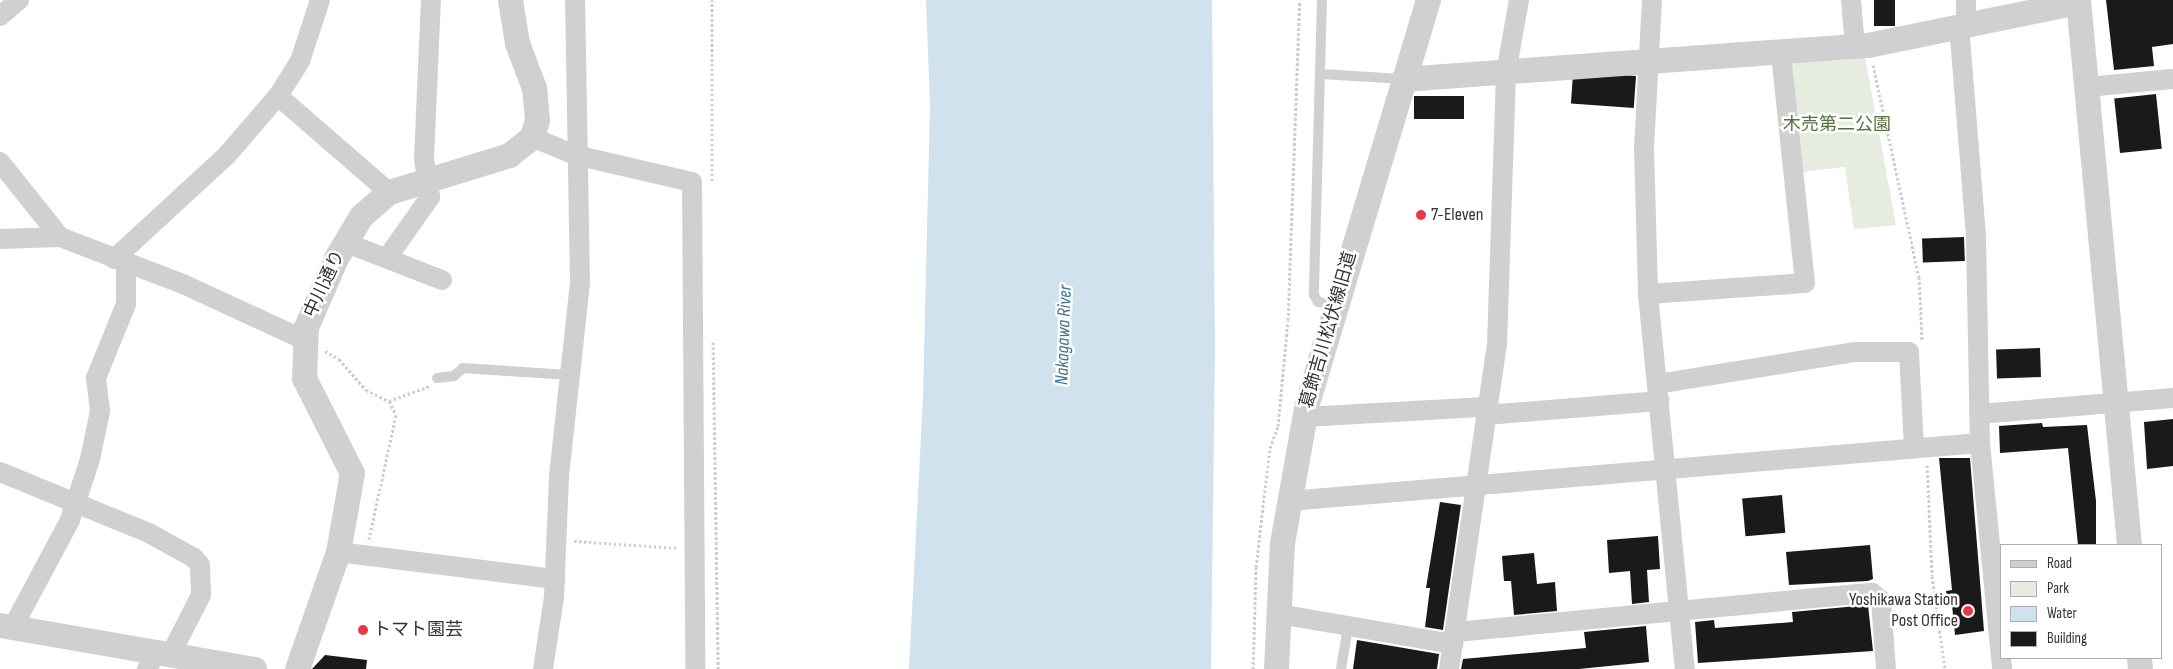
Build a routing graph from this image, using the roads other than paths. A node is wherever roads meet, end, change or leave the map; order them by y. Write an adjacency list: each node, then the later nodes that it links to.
1 (19, 0): 12 (street)
2 (320, 0): 22 (street)
3 (431, 0): 26 (street)
4 (510, 0): 23 (street)
5 (575, 0): 24 (street)
6 (1322, 0): 17 (lane)
7 (1428, 0): 19 (street, 葛飾吉川松伏線旧道)
8 (1518, 0): 18 (street)
9 (1652, 0): 16 (street)
10 (1851, 0): 14 (street)
11 (2078, 1): 13 (street); 21 (street)
12 (0, 16)
13 (1964, 16): 14 (street); 43 (street)
14 (1855, 47): 15 (street)
15 (1782, 53): 16 (street); 34 (street)
16 (1649, 63): 18 (street); 34 (street)
17 (1320, 74): 19 (lane); 35 (lane)
18 (1506, 74): 19 (street); 42 (street)
19 (1403, 78): 35 (street, 葛飾吉川松伏線旧道)
20 (2173, 79): 21 (street)
21 (2087, 87): 41 (street)
22 (278, 96): 27 (street); 32 (street)
23 (532, 137): 24 (street); 26 (street, 中川通り)
24 (575, 156): 37 (street); 65 (street)
25 (0, 162): 28 (street)
26 (428, 180): 27 (street, 中川通り); 31 (street)
27 (389, 192): 30 (street, 中川通り)
28 (60, 237): 29 (street); 32 (street)
29 (0, 239)
30 (344, 242): 31 (street); 36 (street, 中川通り)
31 (387, 258): 33 (street)
32 (120, 261): 36 (street); 51 (street)
33 (442, 280)
34 (1648, 294): 39 (street)
35 (1335, 306): 44 (street, 葛飾吉川松伏線旧道)
36 (304, 340): 53 (street, 中川通り)
37 (569, 376): 38 (lane); 54 (street)
38 (437, 378)
39 (1658, 393): 42 (street); 46 (street); 48 (street)
40 (2173, 398): 41 (street)
41 (2116, 403): 43 (street); 52 (street)
42 (1490, 411): 44 (street); 49 (street)
43 (1979, 414): 45 (street)
44 (1304, 417): 50 (street, 葛飾吉川松伏線旧道)
45 (1980, 443): 46 (street); 60 (street)
46 (1914, 447): 48 (street)
47 (0, 472): 51 (street)
48 (1666, 473): 49 (street); 55 (street)
49 (1479, 487): 50 (street); 59 (street)
50 (1290, 501): 56 (street, 葛飾吉川松伏線旧道)
51 (75, 504): 57 (street); 61 (street)
52 (2129, 544)
53 (338, 552): 54 (street); 63 (street, 中川通り)
54 (555, 579): 64 (street)
55 (1679, 610): 59 (street); 69 (street); 70 (street)
56 (1278, 614): 58 (street); 66 (street, 葛飾吉川松伏線旧道)
57 (7, 625): 61 (street)
58 (1348, 627): 59 (street); 67 (lane)
59 (1454, 638): 68 (street)
60 (2000, 648)
61 (159, 658): 62 (street)
62 (254, 669)
63 (297, 669)
64 (543, 669)
65 (695, 669)
66 (1276, 669)
67 (1341, 669)
68 (1449, 669)
69 (1685, 669)
70 (1886, 669)

